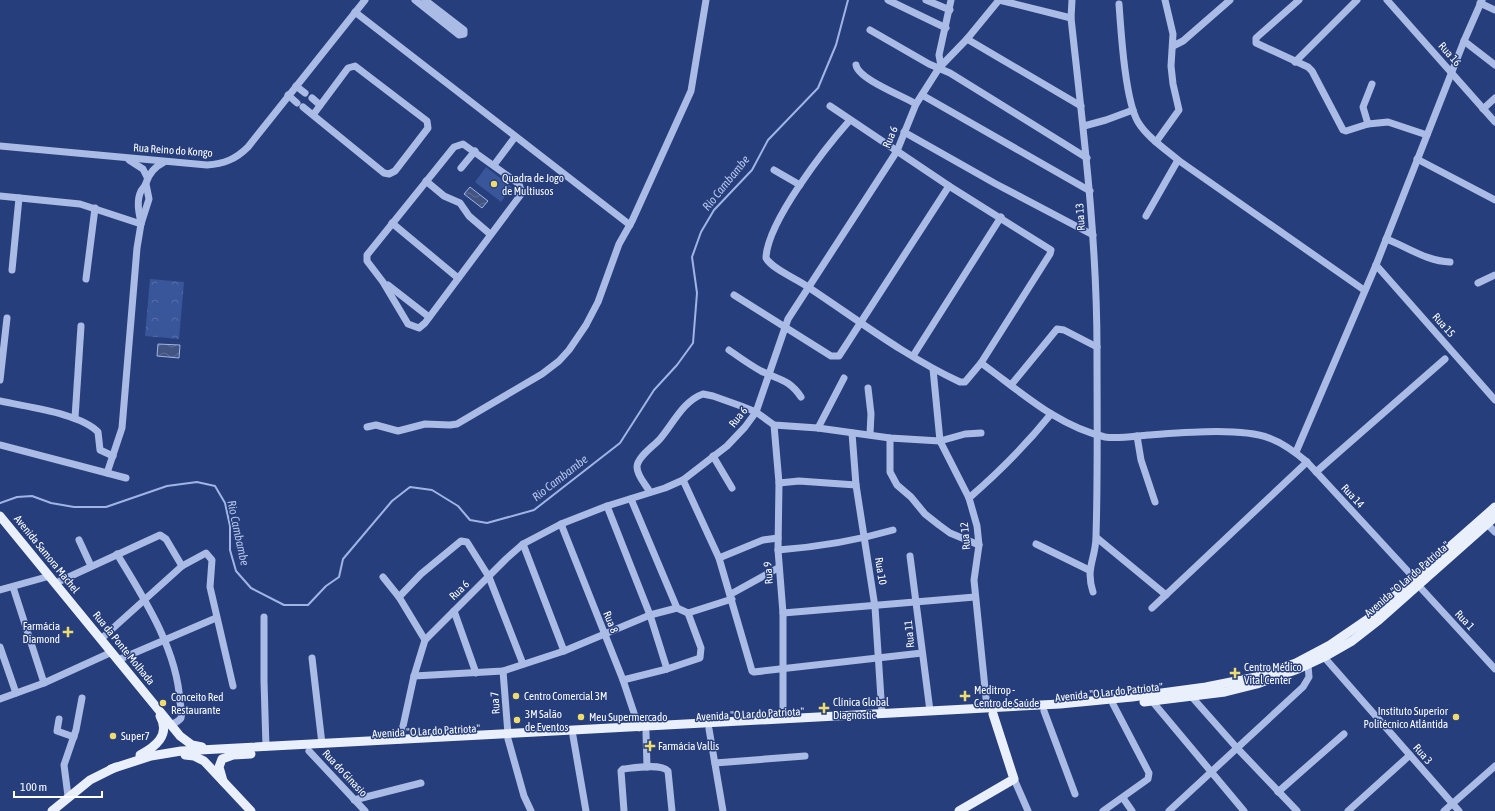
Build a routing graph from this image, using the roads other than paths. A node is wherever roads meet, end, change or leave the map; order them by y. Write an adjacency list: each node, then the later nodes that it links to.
1 (364, 0): 19 (street, Rua Reino do Kongo)
2 (415, 0): 3 (street)
3 (425, 0)
4 (706, 0): 77 (street)
5 (888, 0): 21 (street)
6 (926, 0): 17 (street)
7 (951, 0): 17 (street)
8 (999, 0): 20 (street); 23 (street, Rua 6)
9 (1072, 0): 20 (street, Rua 13)
10 (1165, 0): 25 (street)
11 (1230, 0): 25 (street)
12 (1299, 0): 26 (street)
13 (1358, 0): 26 (street)
14 (1387, 0): 30 (street, Rua 16)
15 (1481, 1): 18 (street); 24 (street)
16 (1119, 4): 43 (street)
17 (950, 10): 21 (street)
18 (1495, 10)
19 (355, 12): 32 (street, Rua Reino do Kongo); 51 (street)
20 (1071, 18): 41 (street, Rua 13)
21 (946, 28): 29 (street)
22 (870, 30): 29 (street)
23 (967, 39): 29 (street, Rua 6); 41 (street)
24 (1464, 41): 28 (street); 30 (street)
25 (1173, 46): 52 (street)
26 (1295, 62): 47 (street)
27 (856, 65): 38 (street)
28 (1495, 65)
29 (940, 67): 35 (street, Rua 6); 57 (street)
30 (1451, 72): 42 (street, Rua 16); 50 (street)
31 (1372, 84): 47 (street)
32 (296, 86): 33 (street); 34 (street, Rua Reino do Kongo)
33 (305, 93)
34 (288, 95): 44 (street); 60 (street, Rua Reino do Kongo)
35 (922, 96): 38 (street, Rua 6); 68 (street)
36 (312, 98): 39 (street)
37 (1495, 98): 42 (street)
38 (916, 104): 49 (street, Rua 6)
39 (320, 105): 44 (street); 44 (street)
40 (830, 106): 45 (street)
41 (1081, 106): 48 (street, Rua 13)
42 (1483, 109): 46 (street, Rua 16)
43 (1133, 110): 48 (street); 52 (street)
44 (313, 115)
45 (850, 120): 55 (street); 66 (street)
46 (1495, 122)
47 (1368, 124): 50 (street)
48 (1084, 126): 57 (street, Rua 13)
49 (904, 132): 55 (street, Rua 6); 79 (street)
50 (1427, 135): 58 (street)
51 (515, 137): 61 (street); 77 (street)
52 (1156, 142): 59 (street)
53 (0, 146): 56 (street, Rua Reino do Kongo)
54 (475, 151): 61 (street); 62 (street); 65 (street)
55 (897, 151): 67 (street); 89 (street, Rua 6)
56 (125, 158): 60 (street, Rua Reino do Kongo); 64 (street)
57 (1087, 158): 68 (street, Rua 13)
58 (1417, 159): 71 (street); 80 (street)
59 (1178, 160): 73 (street); 90 (street)
60 (164, 161): 64 (street)
61 (494, 165): 78 (street)
62 (461, 168)
63 (774, 170): 66 (street)
64 (146, 181): 76 (street)
65 (426, 181): 75 (street); 78 (street)
66 (800, 185): 89 (street)
67 (950, 186): 74 (street); 94 (street)
68 (1090, 191): 79 (street, Rua 13)
69 (0, 196): 70 (street)
70 (18, 198): 72 (street); 83 (street)
71 (1495, 200)
72 (95, 208): 76 (street); 86 (street)
73 (1146, 216)
74 (1001, 217): 99 (street); 101 (street)
75 (392, 223): 85 (street); 87 (street)
76 (141, 224): 126 (street)
77 (630, 225): 115 (street)
78 (490, 234): 85 (street)
79 (1093, 235): 97 (street, Rua 13)
80 (1386, 239): 81 (street); 82 (street)
81 (1450, 262)
82 (1376, 265): 90 (street); 109 (street, Rua 15)
83 (12, 270)
84 (1495, 275): 88 (street)
85 (458, 278): 92 (street)
86 (86, 279)
87 (383, 282): 92 (street); 92 (street)
88 (1478, 283)
89 (808, 287): 94 (street); 96 (street, Rua 6)
90 (1364, 290): 125 (street)
91 (734, 295): 96 (street)
92 (429, 317)
93 (8, 318): 105 (street)
94 (859, 323): 96 (street); 99 (street)
95 (81, 326): 113 (street)
96 (785, 328): 103 (street, Rua 6)
97 (1097, 347): 106 (street); 120 (street, Rua 13)
98 (729, 350): 103 (street)
99 (913, 356): 102 (street)
100 (1445, 359): 129 (street)
101 (981, 363): 102 (street); 106 (street, Rua 14)
102 (933, 369): 123 (street, Rua 12)
103 (770, 374): 108 (street); 111 (street, Rua 6)
104 (844, 378): 116 (street)
105 (0, 380)
106 (1011, 384): 112 (street, Rua 14)
107 (868, 388): 119 (street)
108 (802, 397)
109 (1495, 400)
110 (0, 401): 113 (street)
111 (756, 412): 114 (street); 127 (street, Rua 6); 136 (street)
112 (1051, 414): 120 (street, Rua 14); 137 (street)
113 (75, 418): 126 (street)
114 (774, 425): 116 (street); 133 (street, Rua 9)
115 (367, 427)
116 (818, 428): 117 (street)
117 (852, 433): 119 (street); 134 (street, Rua 10)
118 (981, 433): 123 (street)
119 (870, 434): 122 (street)
120 (1096, 434): 121 (street, Rua 14); 150 (street, Rua 13)
121 (1138, 436): 125 (street, Rua 14); 139 (street)
122 (890, 438): 123 (street); 154 (street)
123 (940, 441): 137 (street, Rua 12)
124 (0, 445): 130 (street)
125 (1296, 452): 128 (street, Rua 14)
126 (113, 456): 130 (street)
127 (713, 456): 132 (street, Rua 6); 135 (street)
128 (1306, 462): 129 (street, Rua 14); 171 (street)
129 (1316, 472): 167 (street, Rua 14)
130 (107, 473): 131 (street)
131 (126, 478)
132 (684, 480): 136 (street, Rua 6); 158 (street)
133 (779, 483): 134 (street); 148 (street, Rua 9)
134 (856, 486): 149 (street, Rua 10)
135 (732, 488)
136 (650, 492): 138 (street, Rua 6)
137 (969, 498): 154 (street, Rua 12)
138 (631, 499): 140 (street, Rua 6); 179 (street)
139 (1155, 502)
140 (608, 506): 144 (street, Rua 6); 184 (street)
141 (1495, 507): 167 (main road, Avenida "O Lar do Patriota")
142 (0, 516): 163 (main road, Avenida Samora Machel)
143 (1495, 517): 145 (main road, Avenida "O Lar do Patriota")
144 (561, 524): 152 (street, Rua 6); 187 (street, Rua 8)
145 (1487, 524): 147 (street); 167 (main road, Avenida "O Lar do Patriota")
146 (893, 530): 149 (street)
147 (1495, 532)
148 (778, 538): 155 (street, Rua 9); 158 (street)
149 (864, 538): 155 (street); 177 (street, Rua 10)
150 (1096, 538): 162 (street, Rua 13); 171 (street)
151 (79, 540): 159 (street)
152 (524, 544): 165 (street, Rua 6); 192 (street)
153 (1036, 544): 162 (street)
154 (979, 545): 174 (street, Rua 12)
155 (778, 550): 161 (street, Rua 9)
156 (117, 554): 159 (street); 160 (street); 175 (street)
157 (910, 556): 176 (street, Rua 11)
158 (719, 558): 172 (street)
159 (91, 566): 166 (street)
160 (182, 566): 175 (street); 185 (street)
161 (778, 568): 172 (street); 183 (street, Rua 9)
162 (1089, 570): 170 (street)
163 (50, 576): 168 (street); 178 (main road, Avenida Samora Machel)
164 (383, 577): 173 (street)
165 (489, 577): 173 (street); 181 (street, Rua 6); 199 (street)
166 (60, 581)
167 (1417, 582): 195 (main road, Avenida "O Lar do Patriota"); 203 (street, Rua 1); 218 (main road, Avenida "O Lar do Patriota")
168 (13, 587): 169 (street); 208 (street)
169 (0, 590)
170 (1093, 592)
171 (1166, 595): 180 (street)
172 (732, 596): 182 (street); 201 (street)
173 (399, 597): 190 (street)
174 (975, 597): 176 (street); 218 (street, Rua 12)
175 (144, 600): 188 (street); 189 (street)
176 (918, 603): 177 (street); 194 (street, Rua 11)
177 (875, 607): 183 (street); 197 (street, Rua 10)
178 (76, 608): 188 (main road, Rua da Ponte Molhada)
179 (677, 608): 182 (street); 184 (street)
180 (1152, 608)
181 (454, 611): 190 (street, Rua 6); 205 (street)
182 (688, 613): 202 (street)
183 (783, 613): 201 (street, Rua 9)
184 (650, 615): 187 (street); 202 (street)
185 (216, 618): 189 (street); 209 (street)
186 (264, 618): 232 (street)
187 (604, 635): 192 (street); 207 (street, Rua 8)
188 (101, 639): 193 (main road, Rua da Ponte Molhada)
189 (165, 639): 198 (street); 223 (street)
190 (425, 640): 206 (street, Rua 6)
191 (0, 647): 210 (street)
192 (564, 650): 199 (street)
193 (112, 652): 198 (main road, Rua da Ponte Molhada); 208 (street)
194 (922, 653): 197 (street); 217 (street, Rua 11)
195 (1324, 657): 200 (main road, Avenida "O Lar do Patriota"); 236 (street, Rua 3)
196 (312, 658): 231 (street)
197 (878, 658): 201 (street); 220 (street, Rua 10)
198 (118, 660): 215 (main road, Rua da Ponte Molhada)
199 (523, 664): 204 (street)
200 (1308, 665): 211 (main road, Avenida "O Lar do Patriota"); 233 (street)
201 (781, 668): 222 (street, Rua 9)
202 (667, 669): 207 (street)
203 (1495, 669)
204 (504, 671): 205 (street); 227 (street, Rua 7)
205 (476, 672): 206 (street)
206 (414, 676): 230 (street, Rua 6)
207 (623, 680): 225 (street, Rua 8)
208 (44, 683): 210 (street)
209 (232, 686)
210 (16, 693): 213 (street)
211 (1191, 696): 214 (main road, Avenida "O Lar do Patriota"); 233 (street)
212 (82, 698): 229 (street)
213 (0, 700)
214 (1152, 701): 216 (main road, Avenida "O Lar do Patriota"); 243 (street)
215 (153, 704): 223 (main road); 242 (main road, Avenida "O Lar do Patriota")
216 (1113, 704): 219 (main road, Avenida "O Lar do Patriota"); 250 (street)
217 (930, 711): 218 (main road, Avenida "O Lar do Patriota"); 220 (main road, Avenida "O Lar do Patriota")
218 (990, 711): 219 (main road, Avenida "O Lar do Patriota"); 224 (main road, Avenida "O Lar do Patriota"); 244 (main road)
219 (1044, 711): 248 (street)
220 (882, 714): 222 (main road, Avenida "O Lar do Patriota")
221 (59, 719): 229 (street)
222 (783, 719): 225 (main road, Avenida "O Lar do Patriota")
223 (171, 725): 234 (main road)
224 (709, 729): 225 (main road, Avenida "O Lar do Patriota"); 239 (street)
225 (642, 730): 227 (main road, Avenida "O Lar do Patriota"); 228 (main road, Avenida "O Lar do Patriota"); 241 (street, Rua 8)
226 (1344, 734): 247 (street)
227 (508, 736): 228 (main road, Avenida "O Lar do Patriota"); 230 (main road, Avenida "O Lar do Patriota"); 235 (main road, Avenida "O Lar do Patriota"); 256 (street, Rua 7)
228 (573, 736): 257 (street)
229 (74, 737): 249 (street)
230 (400, 740): 231 (main road, Avenida "O Lar do Patriota")
231 (322, 744): 232 (main road, Avenida "O Lar do Patriota")
232 (266, 747): 234 (main road, Avenida "O Lar do Patriota")
233 (1237, 748): 243 (street); 247 (street)
234 (211, 749): 237 (main road, Avenida "O Lar do Patriota")
235 (309, 751): 245 (main road, Avenida "O Lar do Patriota"); 251 (street, Rua do Ginasio)
236 (1410, 755): 252 (street, Rua 3); 268 (street)
237 (151, 756): 242 (main road, Avenida "O Lar do Patriota"); 245 (main road, Avenida "O Lar do Patriota")
238 (806, 756): 239 (street)
239 (715, 763): 260 (street)
240 (1495, 766): 252 (street)
241 (647, 767): 258 (street); 259 (street)
242 (111, 769): 249 (main road, Avenida "O Lar do Patriota")
243 (1212, 772): 265 (street); 266 (street)
244 (1014, 779): 261 (main road); 262 (street)
245 (223, 781): 254 (main road)
246 (421, 783): 251 (street)
247 (1278, 792): 267 (street)
248 (1075, 794)
249 (68, 796): 253 (main road, Avenida "O Lar do Patriota")
250 (1123, 798): 263 (street); 264 (street)
251 (354, 800): 255 (street, Rua do Ginasio)
252 (1452, 804): 269 (street); 270 (street, Rua 3)
253 (52, 811)
254 (250, 811)
255 (365, 811)
256 (531, 811)
257 (586, 811)
258 (624, 811)
259 (672, 811)
260 (723, 811)
261 (959, 811)
262 (1028, 811)
263 (1103, 811)
264 (1132, 811)
265 (1169, 811)
266 (1244, 811)
267 (1296, 811)
268 (1348, 811)
269 (1444, 811)
270 (1459, 811)

